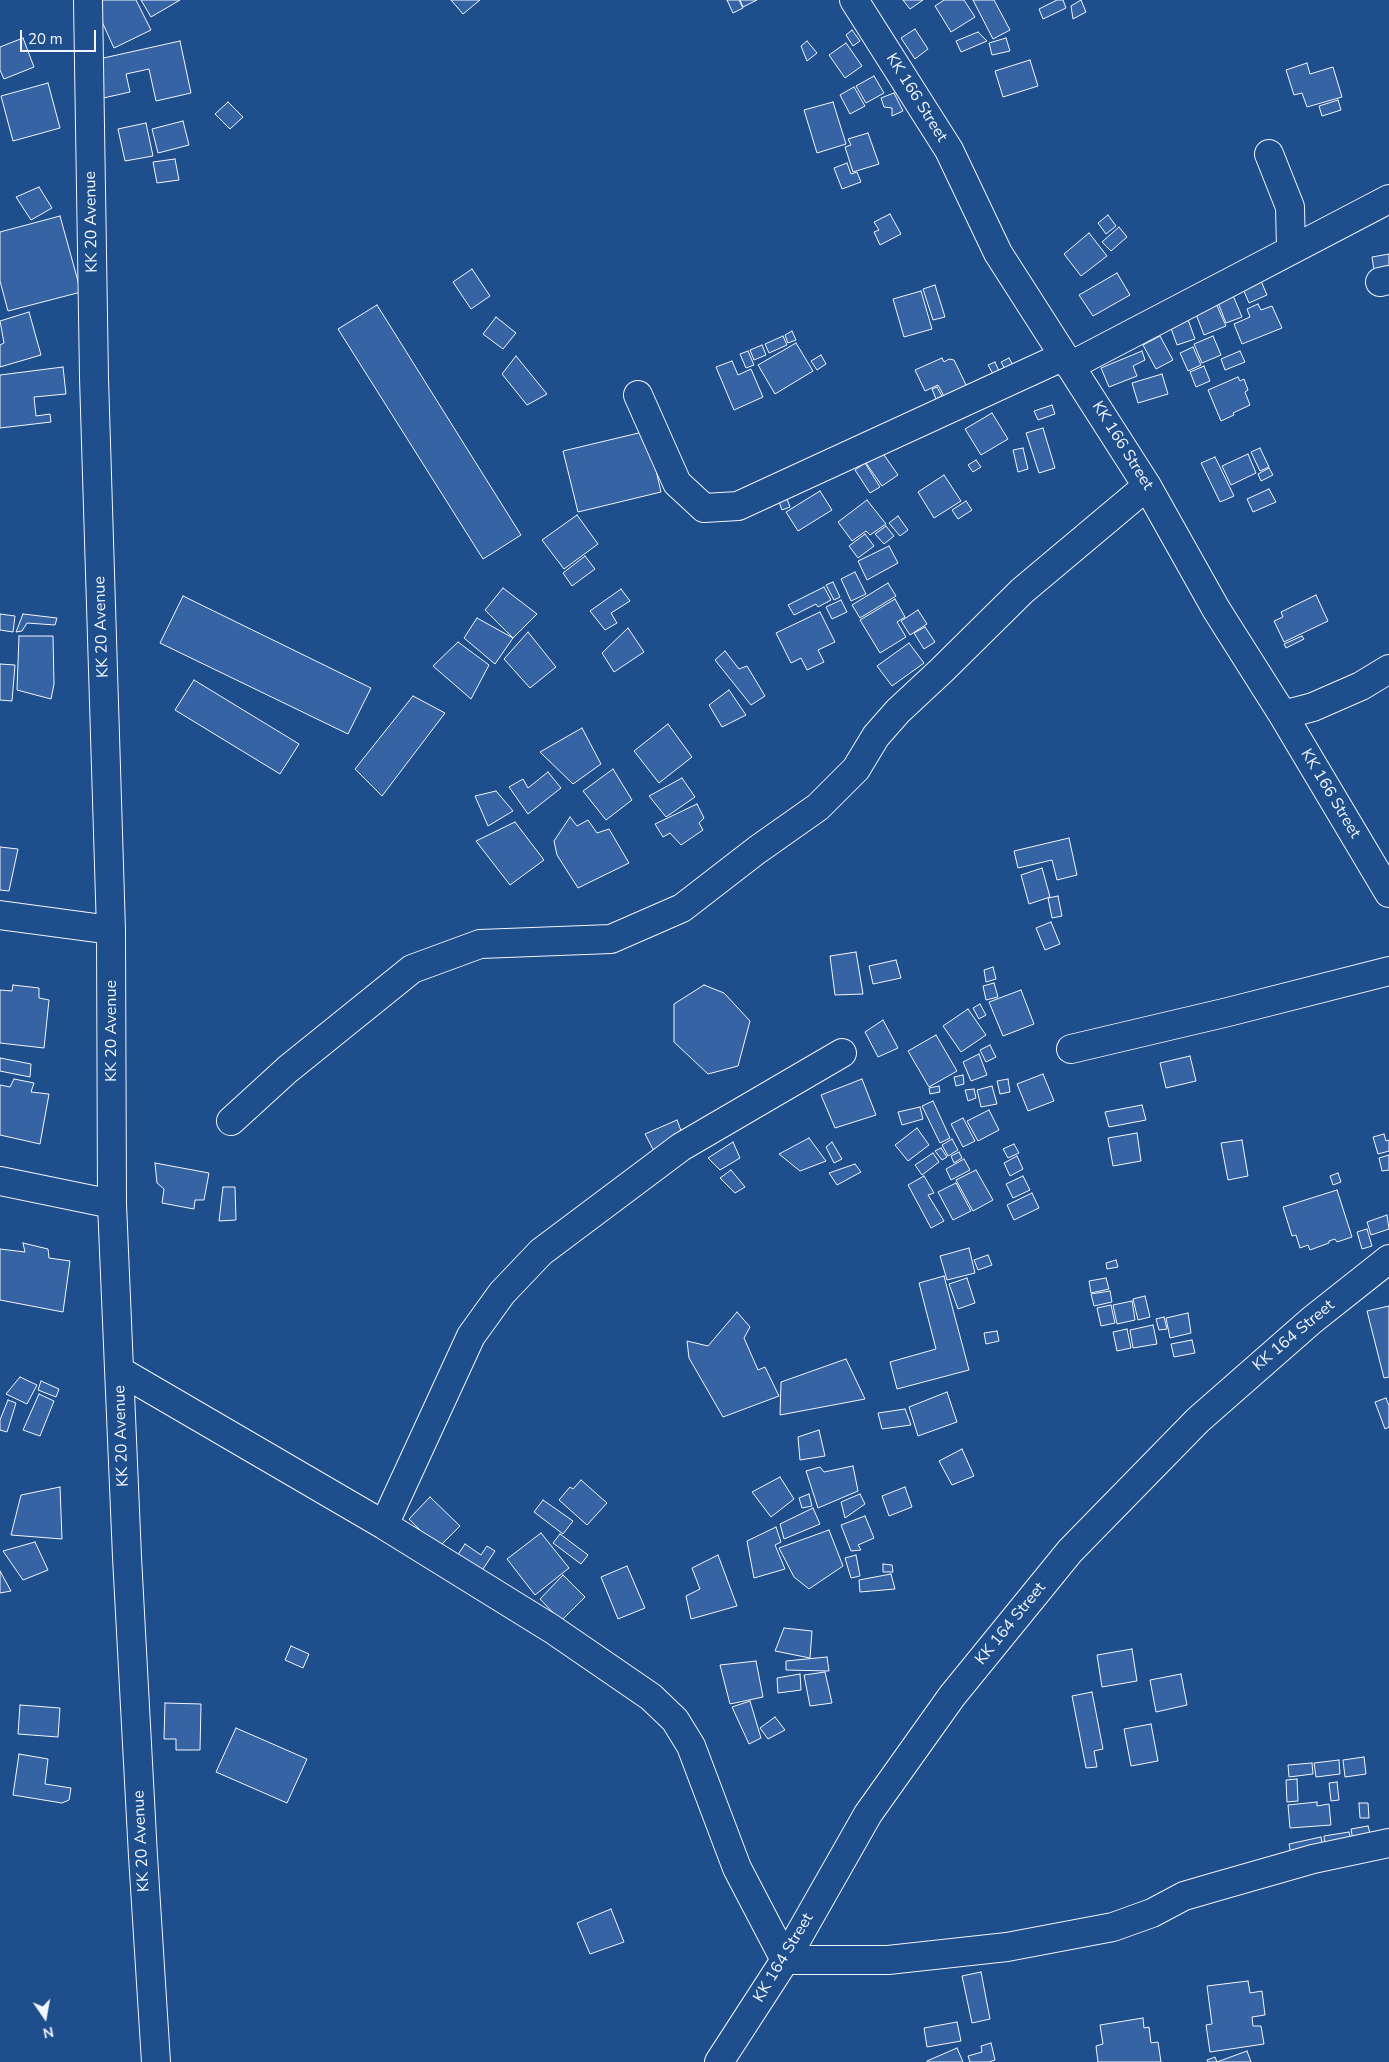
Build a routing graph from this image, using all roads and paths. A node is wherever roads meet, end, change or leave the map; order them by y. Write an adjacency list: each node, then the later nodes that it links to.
1 (88, 0): 13 (street, KK 20 Avenue)
2 (854, 0): 6 (street, KK 166 Street)
3 (1269, 154): 5 (street)
4 (1389, 199): 5 (street)
5 (1292, 249): 6 (street)
6 (1067, 361): 7 (street); 8 (street, KK 166 Street)
7 (638, 395)
8 (1147, 486): 10 (street, KK 166 Street); 17 (street)
9 (1389, 669): 10 (street)
10 (1284, 715): 11 (street, KK 166 Street)
11 (1389, 893)
12 (0, 916): 13 (street)
13 (111, 930): 19 (street, KK 20 Avenue)
14 (1389, 971): 15 (street)
15 (1071, 1049)
16 (842, 1053): 22 (street)
17 (232, 1121)
18 (0, 1181): 19 (street)
19 (112, 1204): 21 (street, KK 20 Avenue)
20 (1389, 1259): 24 (street, KK 164 Street)
21 (120, 1371): 22 (street); 25 (street, KK 20 Avenue)
22 (384, 1525): 24 (street)
23 (1389, 1843): 24 (street)
24 (785, 1960): 26 (street, KK 164 Street)
25 (156, 2062)
26 (719, 2062)

